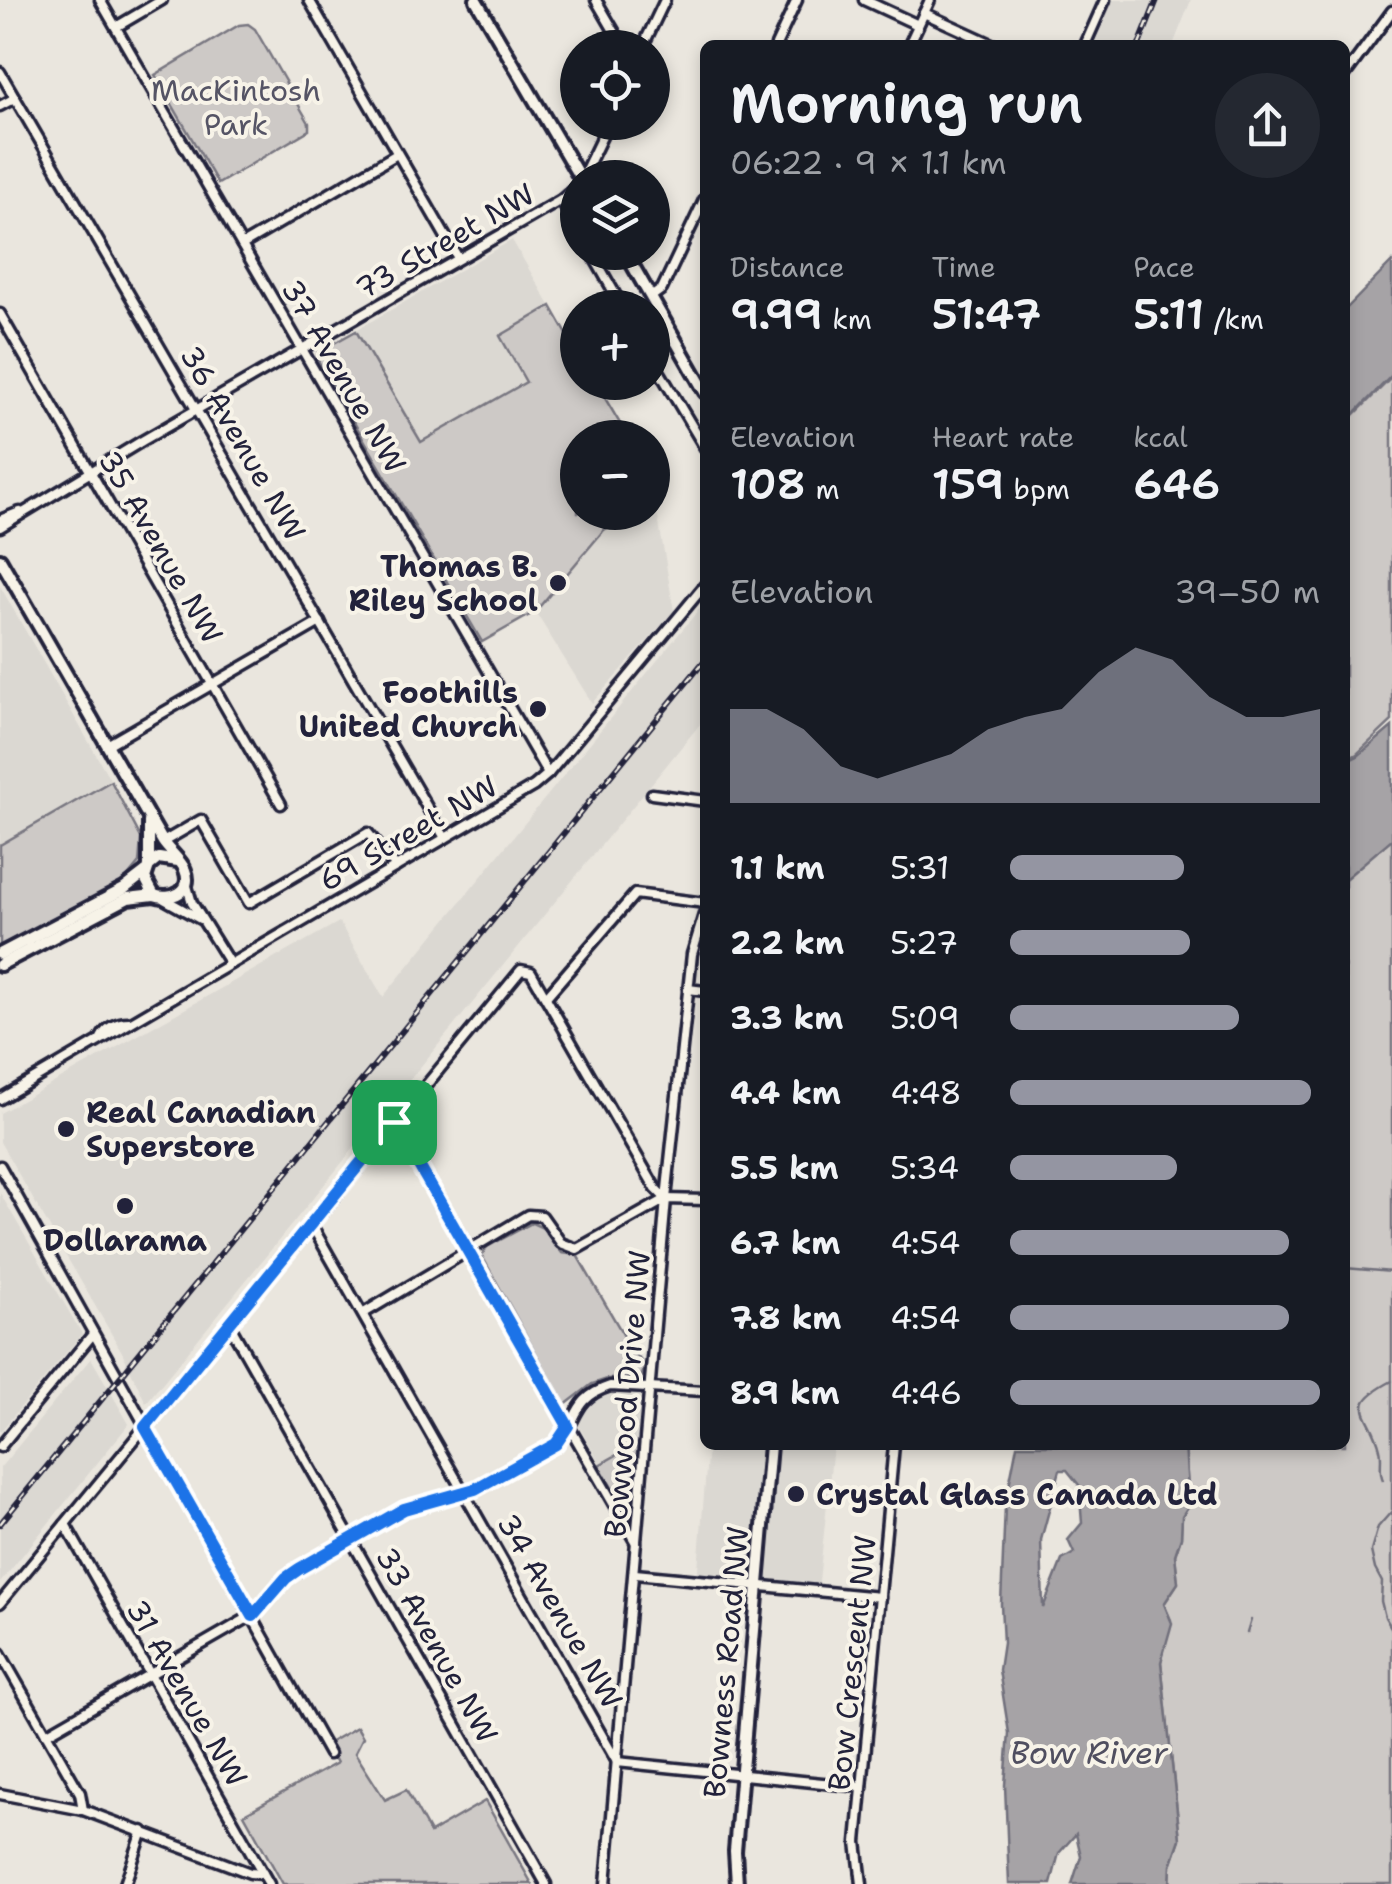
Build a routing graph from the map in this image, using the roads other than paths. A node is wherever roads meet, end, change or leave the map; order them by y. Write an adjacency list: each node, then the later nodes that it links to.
1 (100, 0): 14 (street, 37 Avenue NW)
2 (162, 0): 14 (street)
3 (310, 0): 25 (street)
4 (476, 0): 26 (street)
5 (596, 0): 15 (street)
6 (665, 0): 16 (street)
7 (797, 0): 17 (street)
8 (864, 0): 13 (street)
9 (930, 0): 12 (street)
10 (1104, 0): 20 (street)
11 (1392, 11): 21 (street)
12 (924, 13): 13 (street); 19 (street)
13 (918, 26): 18 (street)
14 (116, 27): 29 (street, 37 Avenue NW)
15 (614, 30)
16 (651, 30)
17 (778, 40)
18 (912, 40)
19 (983, 40)
20 (1087, 40)
21 (1350, 67)
22 (0, 72): 23 (street, 36 Avenue NW)
23 (15, 98): 24 (street); 37 (street, 36 Avenue NW)
24 (0, 106)
25 (397, 154): 29 (street); 30 (street)
26 (570, 160)
27 (560, 200): 30 (street, 73 Street NW)
28 (700, 209): 31 (street)
29 (242, 245): 34 (street, 37 Avenue NW)
30 (458, 258): 34 (street, 73 Street NW)
31 (660, 290)
32 (0, 314): 39 (street, 35 Avenue NW)
33 (670, 332): 35 (street)
34 (302, 349): 37 (street, 73 Street NW); 46 (street, 37 Avenue NW)
35 (700, 383)
36 (670, 389): 38 (street)
37 (197, 410): 39 (street, 73 Street NW); 43 (street, 36 Avenue NW)
38 (700, 440)
39 (91, 470): 40 (street, 73 Street NW); 44 (street, 35 Avenue NW)
40 (0, 524)
41 (0, 559): 45 (street)
42 (700, 590): 46 (street, 69 Street NW)
43 (320, 622): 44 (street); 51 (street, 36 Avenue NW)
44 (214, 683): 45 (street); 49 (street, 35 Avenue NW)
45 (108, 745): 50 (street)
46 (548, 774): 51 (street, 69 Street NW)
47 (652, 794): 48 (street)
48 (700, 800)
49 (281, 804)
50 (148, 816): 52 (street); 55 (street)
51 (445, 838): 54 (street, 69 Street NW)
52 (163, 842): 53 (street); 54 (street)
53 (178, 861): 55 (street); 56 (street)
54 (396, 866): 62 (street, 69 Street NW)
55 (147, 869): 57 (street); 61 (street)
56 (187, 877): 57 (street); 59 (street)
57 (157, 896): 59 (street); 63 (street)
58 (700, 902): 66 (street)
59 (202, 920): 62 (street)
60 (700, 923): 64 (street, Bowwood Drive NW)
61 (0, 954)
62 (230, 964): 67 (street, 69 Street NW)
63 (0, 966)
64 (688, 990): 65 (street); 70 (street, Bowwood Drive NW)
65 (700, 991)
66 (546, 997): 68 (street); 70 (street)
67 (0, 1098)
68 (394, 1122): 72 (street); 73 (street)
69 (0, 1166): 76 (street)
70 (666, 1199): 71 (street); 73 (street); 77 (street, Bowwood Drive NW)
71 (700, 1200)
72 (312, 1224): 74 (street, 34 Avenue NW); 75 (street)
73 (468, 1252): 74 (street); 79 (street)
74 (364, 1313): 84 (street, 34 Avenue NW)
75 (229, 1324): 80 (street); 86 (street, 33 Avenue NW)
76 (93, 1334): 80 (street); 81 (street)
77 (652, 1386): 78 (street); 79 (street); 87 (street, Bowwood Drive NW)
78 (700, 1391)
79 (568, 1426): 84 (street); 87 (street)
80 (145, 1427): 85 (street); 92 (street)
81 (0, 1447)
82 (770, 1450): 89 (street, Bowness Road NW)
83 (894, 1450): 90 (street, Bow Crescent NW)
84 (462, 1491): 86 (street); 97 (street, 34 Avenue NW)
85 (65, 1524): 91 (street); 94 (street, 31 Avenue NW)
86 (352, 1539): 92 (street); 106 (street, 33 Avenue NW)
87 (636, 1544): 88 (street, Bowwood Drive NW)
88 (636, 1574): 89 (street); 97 (street, Bowwood Drive NW)
89 (759, 1586): 90 (street); 98 (street, Bowness Road NW)
90 (880, 1598): 99 (street, Bow Crescent NW)
91 (0, 1603)
92 (253, 1616): 94 (street); 96 (street)
93 (0, 1653): 95 (street)
94 (150, 1674): 95 (street); 103 (street, 31 Avenue NW)
95 (46, 1734): 101 (street)
96 (329, 1754)
97 (617, 1762): 98 (street); 107 (street, Bowwood Drive NW)
98 (741, 1776): 99 (street); 108 (street, Bowness Road NW)
99 (862, 1786): 109 (street, Bow Crescent NW)
100 (0, 1794): 101 (street)
101 (84, 1810): 102 (street)
102 (142, 1832): 103 (street); 104 (street)
103 (264, 1874): 105 (street, 31 Avenue NW)
104 (125, 1884)
105 (269, 1884)
106 (546, 1884)
107 (606, 1884)
108 (737, 1884)
109 (862, 1884)

